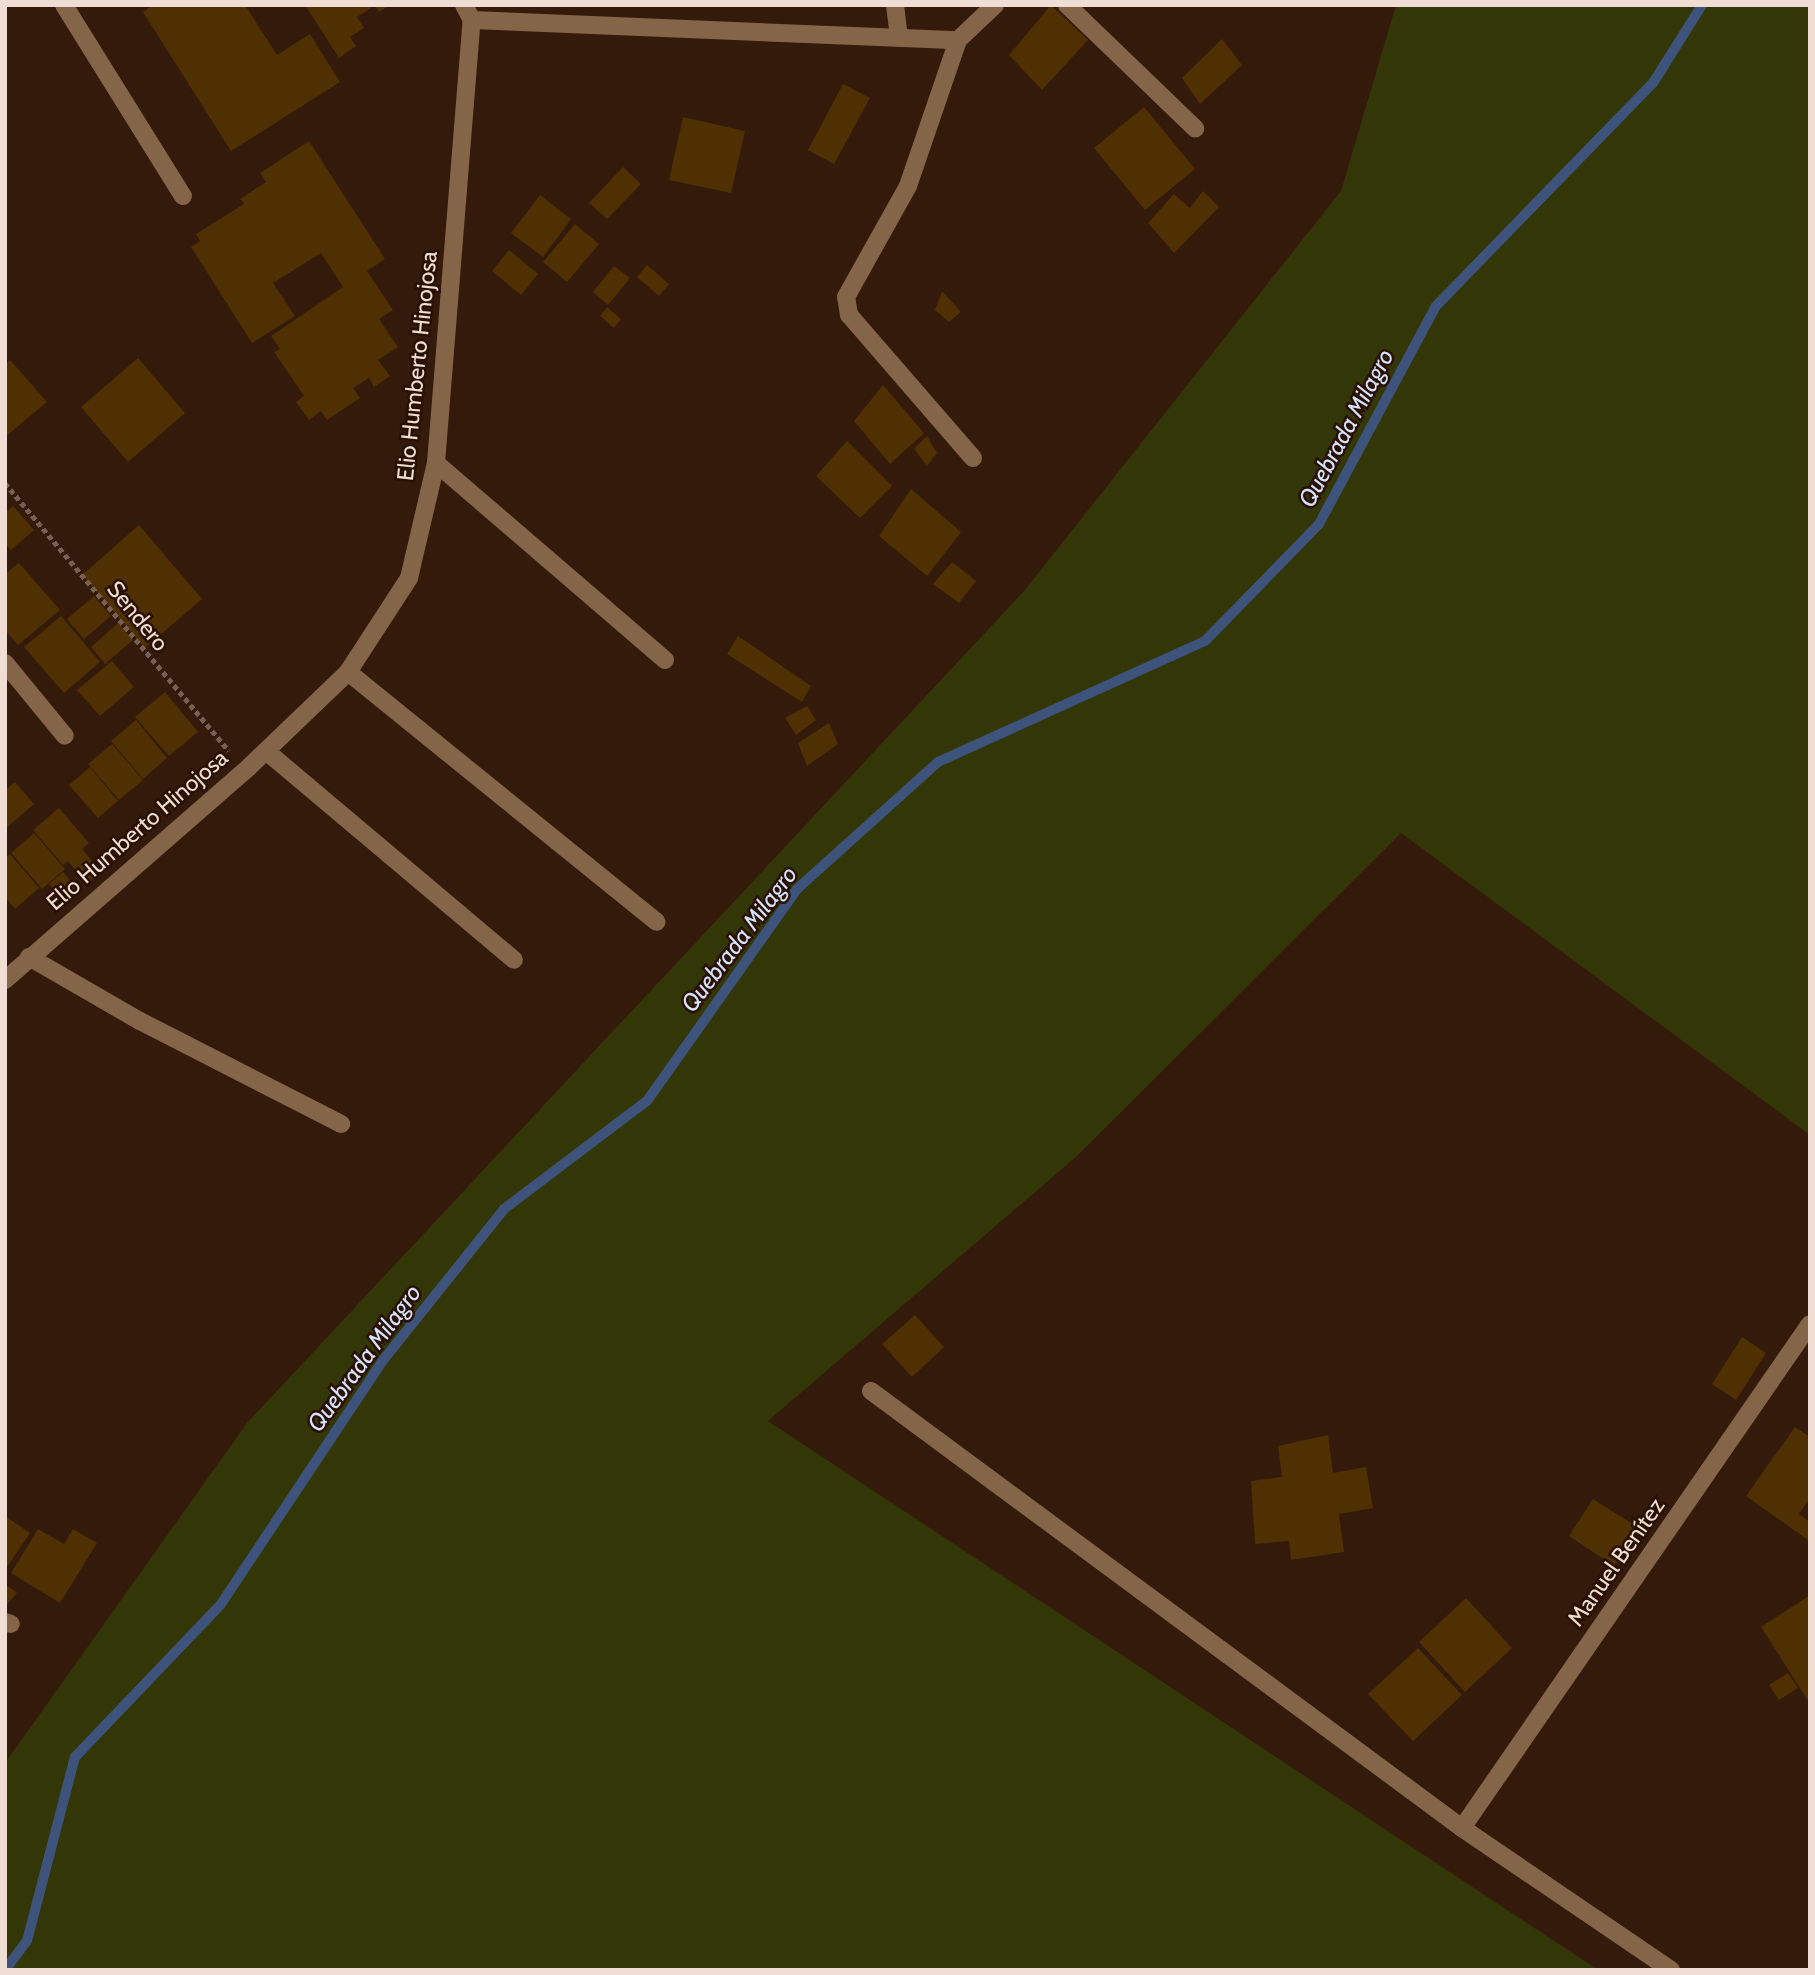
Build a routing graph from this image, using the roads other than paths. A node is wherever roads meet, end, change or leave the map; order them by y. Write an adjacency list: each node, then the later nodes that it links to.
1 (64, 5): 9 (street)
2 (895, 5): 6 (street)
3 (995, 5): 7 (street)
4 (1067, 5): 8 (street)
5 (468, 13): 6 (street); 11 (street, Elio Humberto Hinojosa)
6 (899, 38): 7 (street)
7 (958, 40): 10 (street)
8 (1195, 128)
9 (183, 196)
10 (973, 458)
11 (436, 463): 12 (street); 14 (street, Elio Humberto Hinojosa)
12 (665, 660)
13 (5, 663): 15 (street)
14 (348, 672): 16 (street, Elio Humberto Hinojosa); 17 (street)
15 (65, 736)
16 (267, 751): 18 (street, Elio Humberto Hinojosa); 19 (street)
17 (657, 922)
18 (29, 957): 20 (street, Elio Humberto Hinojosa); 21 (street)
19 (514, 960)
20 (5, 980)
21 (341, 1124)
22 (1810, 1324): 24 (street, Manuel Benítez)
23 (871, 1391): 24 (street)
24 (1462, 1828): 25 (street)
25 (1671, 1970)

